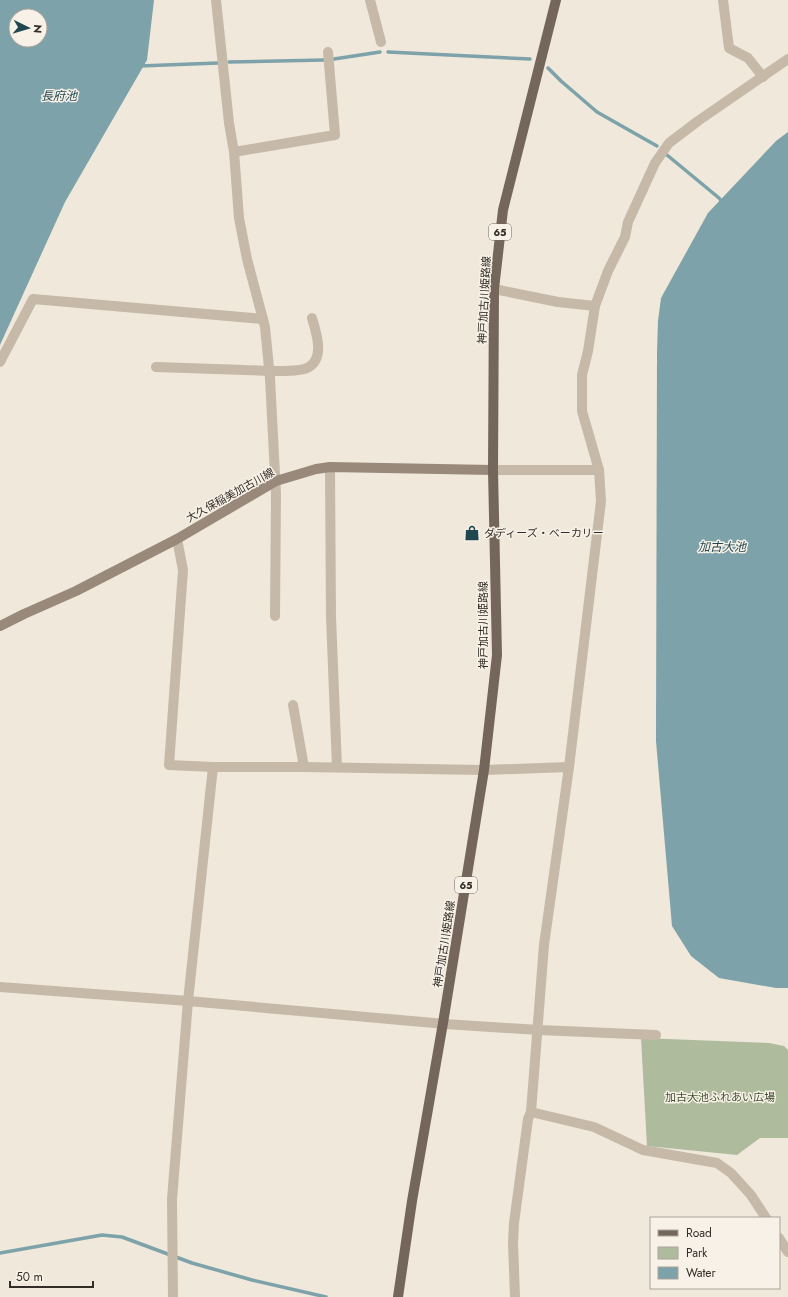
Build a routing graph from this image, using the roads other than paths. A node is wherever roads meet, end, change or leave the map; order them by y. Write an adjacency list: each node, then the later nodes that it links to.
1 (216, 0): 9 (street)
2 (370, 0): 5 (street)
3 (556, 0): 10 (main road, 神戸加古川姫路線 / 65)
4 (723, 0): 8 (street)
5 (381, 42)
6 (328, 52): 9 (street)
7 (788, 59): 8 (street)
8 (763, 77): 11 (street)
9 (234, 152): 13 (street)
10 (494, 289): 11 (street); 18 (main road, 神戸加古川姫路線 / 65)
11 (595, 306): 19 (street)
12 (312, 318): 16 (street)
13 (263, 319): 14 (street); 16 (street)
14 (0, 362)
15 (156, 367): 16 (street)
16 (270, 370): 20 (street)
17 (330, 468): 18 (main road, 大久保稲美加古川線); 20 (main road, 大久保稲美加古川線); 27 (street)
18 (493, 470): 19 (street); 29 (main road, 神戸加古川姫路線 / 65)
19 (599, 470): 28 (street)
20 (276, 481): 21 (main road, 大久保稲美加古川線); 22 (street)
21 (177, 539): 23 (main road, 大久保稲美加古川線); 26 (street)
22 (275, 616)
23 (0, 626)
24 (293, 705): 25 (street)
25 (304, 766): 26 (street); 27 (street)
26 (213, 767): 31 (street)
27 (337, 767): 29 (street)
28 (569, 767): 29 (street); 33 (street)
29 (484, 770): 32 (main road, 神戸加古川姫路線 / 65)
30 (0, 987): 31 (street)
31 (188, 1001): 32 (street); 39 (street)
32 (443, 1023): 33 (street); 40 (main road, 神戸加古川姫路線 / 65)
33 (537, 1030): 34 (street); 35 (street)
34 (656, 1035)
35 (531, 1112): 36 (street); 41 (street)
36 (765, 1217)
37 (780, 1240): 38 (street)
38 (788, 1252)
39 (173, 1297)
40 (398, 1297)
41 (515, 1297)

